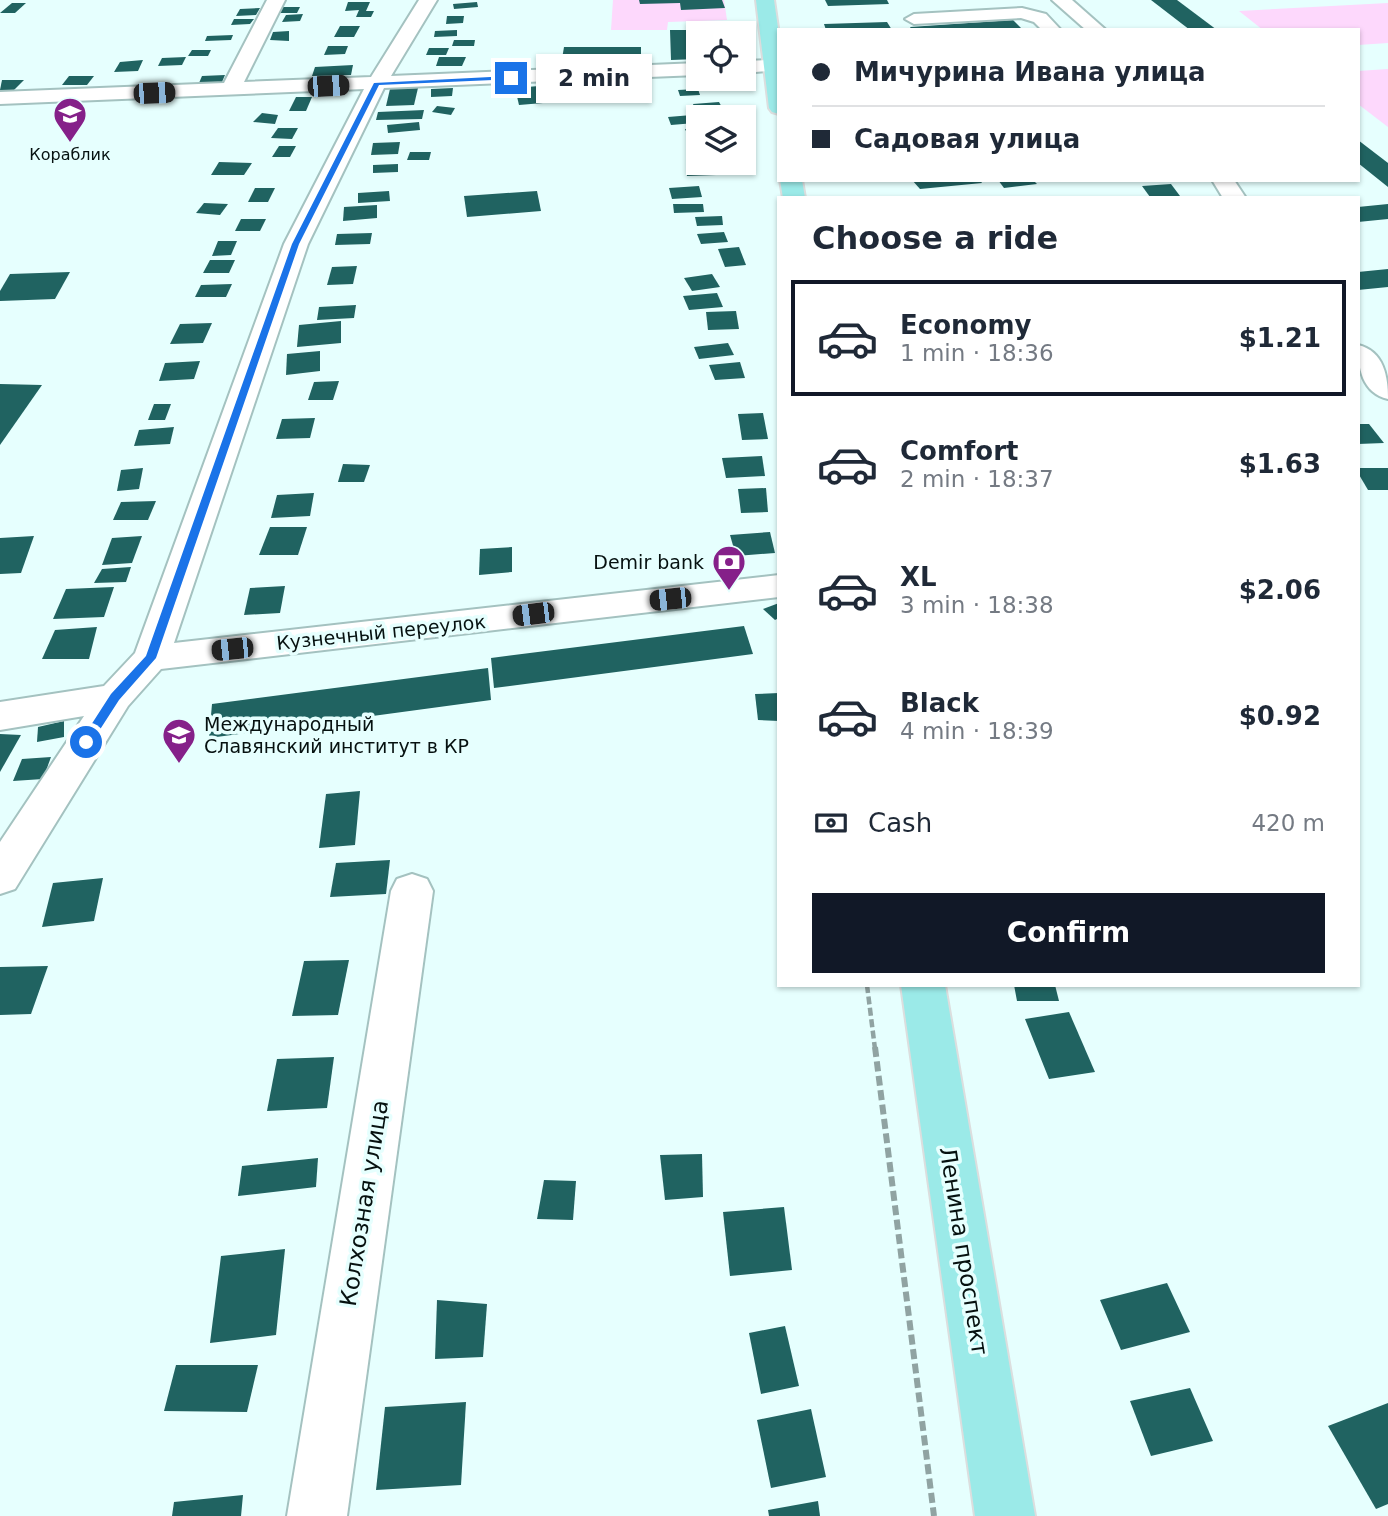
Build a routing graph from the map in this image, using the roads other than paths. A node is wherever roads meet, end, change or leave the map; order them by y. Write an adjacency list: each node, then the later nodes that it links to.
1 (276, 0): 13 (street)
2 (428, 0): 11 (street)
3 (765, 0): 8 (main road)
4 (1061, 0): 7 (street)
5 (914, 19): 6 (street)
6 (1050, 28)
7 (1095, 28)
8 (774, 60): 9 (street); 12 (main road)
9 (756, 64)
10 (686, 70): 11 (street)
11 (377, 83): 13 (street); 18 (street)
12 (777, 89)
13 (230, 90): 14 (street)
14 (0, 98)
15 (1360, 356): 16 (street)
16 (1388, 391)
17 (777, 586): 18 (street, Кузнечный переулок)
18 (150, 658): 19 (street)
19 (115, 697): 20 (street); 21 (street)
20 (0, 716)
21 (0, 877)
22 (412, 891): 24 (street, Колхозная улица)
23 (923, 987): 25 (main road, Ленина проспект)
24 (317, 1516)
25 (1005, 1516)

